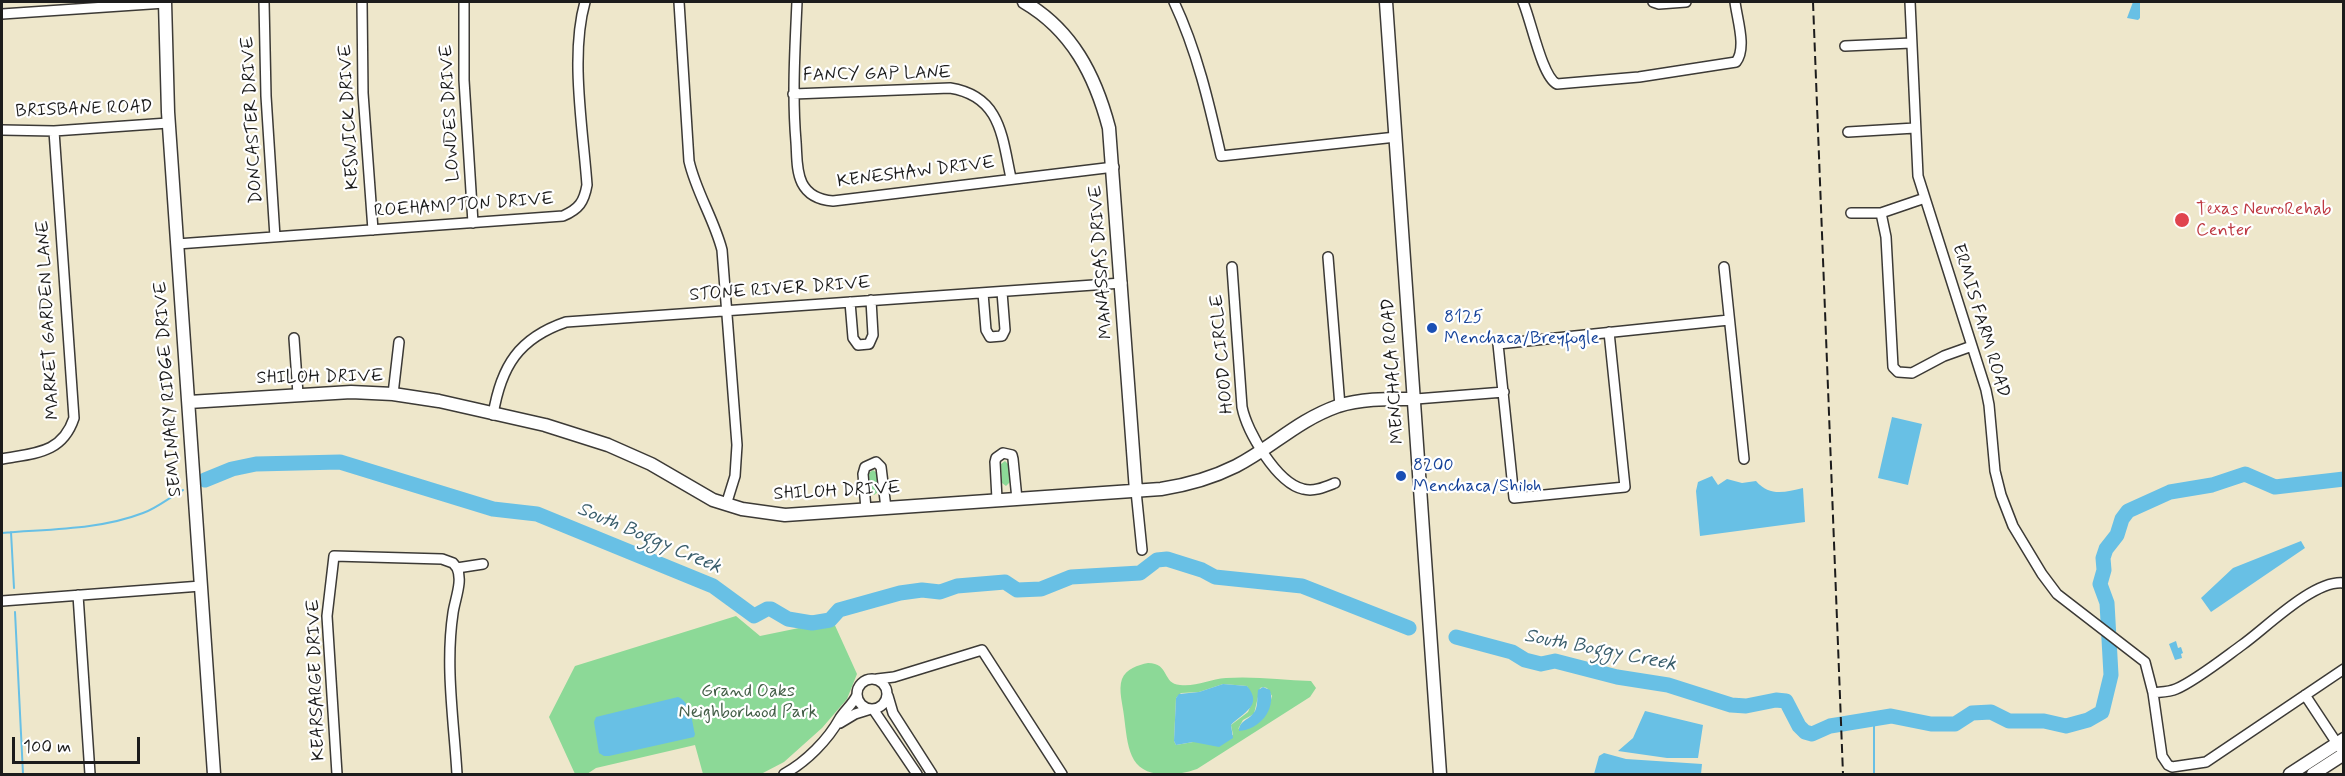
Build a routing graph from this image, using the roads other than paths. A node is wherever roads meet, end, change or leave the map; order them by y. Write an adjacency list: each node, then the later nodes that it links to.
1 (165, 2): 16 (street); 20 (street, SEMINARY RIDGE DRIVE)
2 (264, 2): 33 (street, DONCASTER DRIVE)
3 (362, 2): 32 (street, KESWICK DRIVE)
4 (464, 2): 31 (street, LOWDES DRIVE)
5 (585, 2): 31 (street, ROEHAMPTON DRIVE)
6 (679, 2): 43 (street)
7 (797, 2): 19 (street, KENESHAW DRIVE)
8 (1024, 2): 26 (street, MANASSAS DRIVE)
9 (1174, 2): 25 (street)
10 (1386, 2): 25 (street, MENCHACA ROAD)
11 (1524, 2): 14 (street)
12 (1653, 2): 13 (street)
13 (1686, 2)
14 (1734, 2)
15 (1910, 2): 17 (street, ERMIS FARM ROAD)
16 (2, 14)
17 (1911, 43): 18 (street); 21 (street, ERMIS FARM ROAD)
18 (1845, 46)
19 (793, 94): 27 (street, FANCY GAP LANE); 27 (street, KENESHAW DRIVE)
20 (168, 123): 23 (street, BRISBANE ROAD); 34 (street, SEMINARY RIDGE DRIVE)
21 (1915, 128): 24 (street); 28 (street, ERMIS FARM ROAD)
22 (2, 130): 23 (street, BRISBANE ROAD)
23 (54, 131): 57 (street, MARKET GARDEN LANE)
24 (1848, 132)
25 (1396, 137): 52 (street, MENCHACA ROAD)
26 (1114, 167): 27 (street, KENESHAW DRIVE); 38 (street, MANASSAS DRIVE)
27 (1011, 178)
28 (1925, 198): 30 (street); 48 (street, ERMIS FARM ROAD)
29 (1851, 213): 30 (street)
30 (1881, 213): 48 (street)
31 (473, 223): 32 (street, ROEHAMPTON DRIVE)
32 (373, 230): 33 (street, ROEHAMPTON DRIVE)
33 (275, 237): 34 (street, ROEHAMPTON DRIVE)
34 (177, 244): 53 (street, SEMINARY RIDGE DRIVE)
35 (1328, 257): 54 (street)
36 (1232, 267): 56 (street, HOOD CIRCLE)
37 (1724, 267): 44 (street)
38 (1122, 283): 39 (street, STONE RIVER DRIVE); 60 (street, MANASSAS DRIVE)
39 (1002, 292): 40 (street, STONE RIVER DRIVE); 40 (street)
40 (983, 293): 41 (street, STONE RIVER DRIVE)
41 (871, 300): 42 (street, STONE RIVER DRIVE); 42 (street)
42 (849, 302): 43 (street, STONE RIVER DRIVE)
43 (726, 310): 55 (street, STONE RIVER DRIVE); 63 (street)
44 (1730, 320): 45 (street); 58 (street)
45 (1609, 332): 49 (street); 49 (street)
46 (294, 338): 50 (street)
47 (399, 342): 51 (street)
48 (1972, 346): 76 (street, ERMIS FARM ROAD)
49 (1504, 392): 52 (street)
50 (298, 394): 51 (street, SHILOH DRIVE); 53 (street, SHILOH DRIVE)
51 (393, 394): 55 (street, SHILOH DRIVE)
52 (1416, 399): 54 (street, SHILOH DRIVE); 91 (street, MENCHACA ROAD)
53 (189, 402): 70 (street, SEMINARY RIDGE DRIVE)
54 (1340, 406): 56 (street, SHILOH DRIVE)
55 (493, 415): 63 (street, SHILOH DRIVE)
56 (1262, 450): 59 (street, HOOD CIRCLE); 60 (street, SHILOH DRIVE)
57 (2, 459)
58 (1744, 459)
59 (1335, 483)
60 (1136, 491): 61 (street, SHILOH DRIVE); 66 (street, MANASSAS DRIVE)
61 (1017, 499): 62 (street, SHILOH DRIVE); 62 (street)
62 (997, 500): 64 (street, SHILOH DRIVE)
63 (726, 505): 65 (street, SHILOH DRIVE)
64 (886, 508): 65 (street, SHILOH DRIVE); 65 (street)
65 (866, 509)
66 (1142, 550)
67 (483, 564): 68 (street, KEARSARGE DRIVE)
68 (457, 568): 85 (street, KEARSARGE DRIVE); 86 (street)
69 (2342, 582): 76 (street)
70 (201, 586): 71 (street); 84 (street, SEMINARY RIDGE DRIVE)
71 (78, 595): 72 (street); 83 (street)
72 (2, 601)
73 (2343, 669): 79 (street)
74 (914, 671): 75 (street); 78 (street); 90 (street)
75 (877, 679): 77 (street); 78 (street)
76 (2153, 693): 79 (street, ERMIS FARM ROAD)
77 (857, 695): 80 (street); 81 (street)
78 (888, 695): 80 (street); 89 (street)
79 (2305, 695): 82 (street)
80 (872, 709): 81 (street); 88 (street)
81 (838, 724): 87 (street)
82 (2342, 747): 92 (street); 93 (street)
83 (90, 774)
84 (214, 774)
85 (337, 774)
86 (457, 774)
87 (787, 774)
88 (917, 774)
89 (932, 774)
90 (1062, 774)
91 (1440, 774)
92 (2290, 774)
93 (2313, 774)

